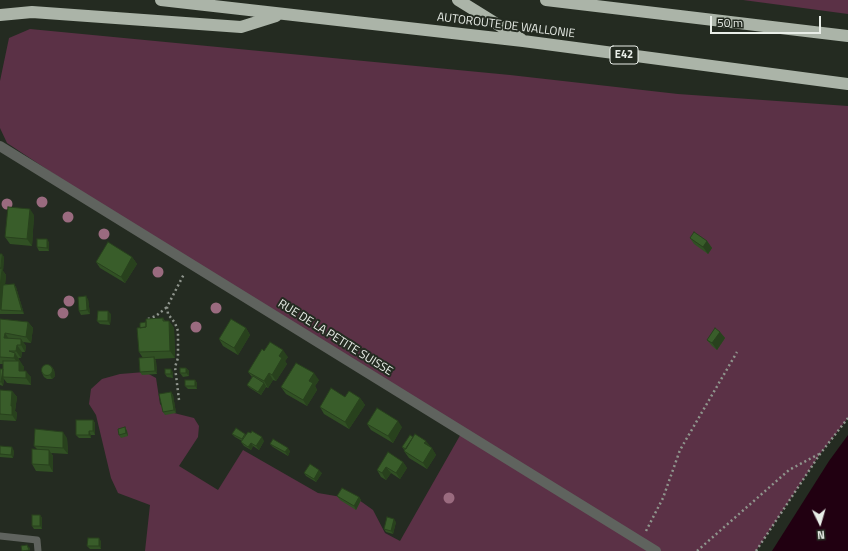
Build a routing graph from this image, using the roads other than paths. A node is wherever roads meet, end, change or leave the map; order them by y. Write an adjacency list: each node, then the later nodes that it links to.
1 (161, 0): 4 (highway, AUTOROUTE DE WALLONIE / E42)
2 (458, 0): 7 (highway)
3 (546, 0): 6 (highway)
4 (281, 14): 5 (highway); 7 (highway, AUTOROUTE DE WALLONIE / E42)
5 (0, 15)
6 (848, 36)
7 (523, 41): 8 (highway, AUTOROUTE DE WALLONIE / E42)
8 (848, 84)
9 (0, 146): 12 (street, RUE DE LA PETITE SUISSE)
10 (0, 536): 11 (lane)
11 (38, 551)
12 (656, 551)

